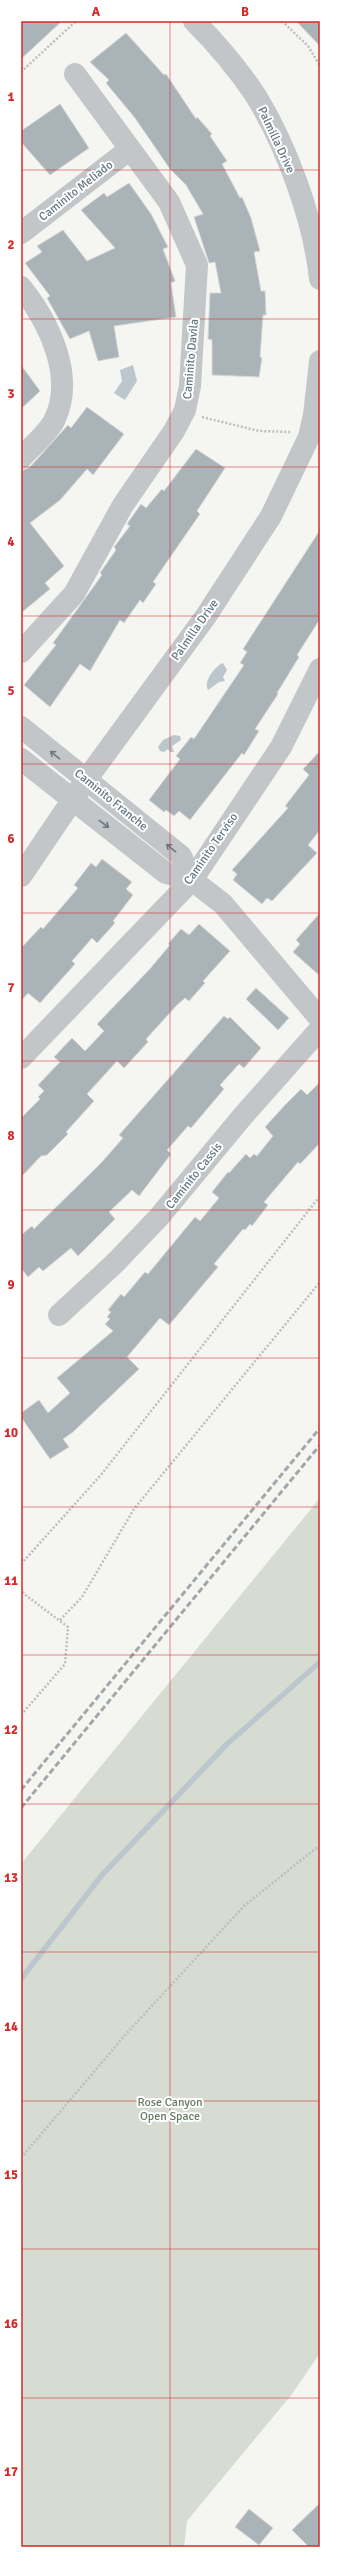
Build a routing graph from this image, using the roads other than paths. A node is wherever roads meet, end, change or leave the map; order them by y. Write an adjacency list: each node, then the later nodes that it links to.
1 (194, 21): 5 (street, Palmilla Drive)
2 (75, 74): 3 (street, Caminito Davila)
3 (130, 149): 4 (street, Caminito Meliado); 10 (street, Caminito Davila)
4 (21, 233)
5 (320, 279)
6 (21, 287): 9 (street)
7 (320, 361): 8 (street, Palmilla Drive)
8 (313, 437): 14 (street, Palmilla Drive)
9 (21, 458)
10 (21, 652)
11 (320, 669): 17 (street, Caminito Terviso)
12 (21, 728): 14 (street, Caminito Franche, one-way to 12)
13 (21, 759): 15 (street, Caminito Franche)
14 (86, 780): 15 (street, Palmilla Drive); 17 (street, Caminito Franche, one-way to 14)
15 (73, 800): 16 (street, Palmilla Drive); 17 (street, Caminito Franche, one-way to 17)
16 (21, 876)
17 (192, 880): 18 (street, Caminito Franche); 20 (street, Caminito Terviso)
18 (320, 1019)
19 (320, 1029): 21 (street, Caminito Cassis)
20 (21, 1058)
21 (59, 1315)

